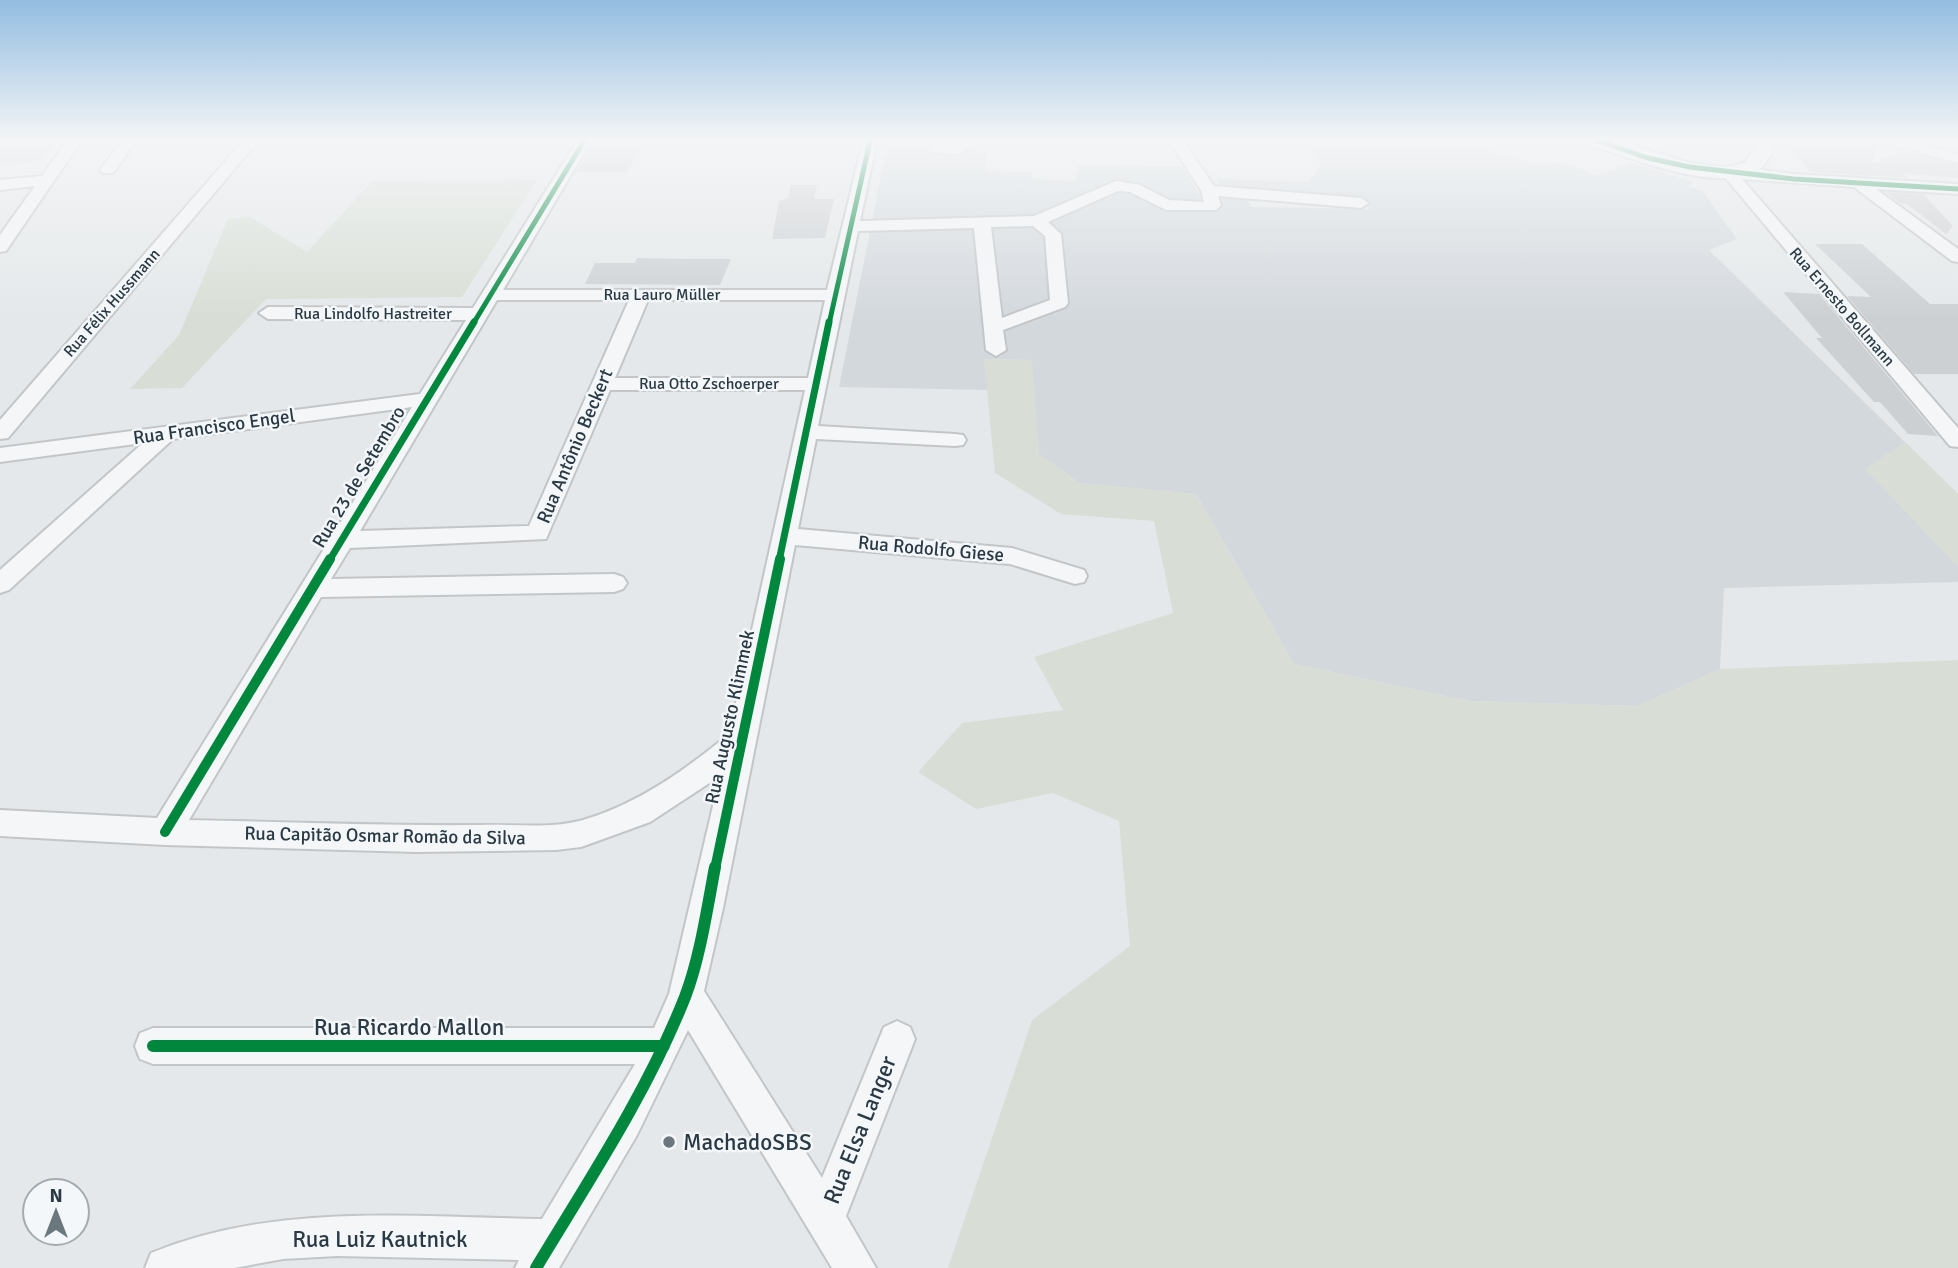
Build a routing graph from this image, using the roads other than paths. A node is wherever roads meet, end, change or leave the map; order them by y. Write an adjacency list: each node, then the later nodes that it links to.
1 (34, 200): 15 (street)
2 (200, 200): 28 (street, Rua Félix Hussmann)
3 (548, 200): 19 (street, Rua 23 de Setembro)
4 (856, 200): 14 (street, Rua Augusto Klimmek)
5 (1083, 200): 12 (street)
6 (1153, 200): 7 (street)
7 (1211, 200)
8 (1328, 200): 11 (street)
9 (1750, 200): 30 (street, Rua Ernesto Bollmann)
10 (1881, 200): 16 (street)
11 (1361, 203)
12 (1037, 221): 13 (street); 21 (street)
13 (982, 223): 14 (street); 21 (street)
14 (850, 226): 18 (street, Rua Augusto Klimmek)
15 (0, 247)
16 (1958, 257)
17 (640, 295): 18 (street, Rua Lauro Müller); 19 (street, Rua Lauro Müller); 23 (street, Rua Antônio Beckert)
18 (835, 295): 24 (street, Rua Augusto Klimmek)
19 (484, 305): 20 (street, Rua Lindolfo Hastreiter); 25 (street, Rua 23 de Setembro)
20 (268, 313)
21 (994, 327): 22 (street)
22 (996, 350)
23 (601, 383): 24 (street, Rua Otto Zschoerper); 33 (street, Rua Antônio Beckert)
24 (817, 384): 27 (street, Rua Augusto Klimmek)
25 (427, 399): 26 (street, Rua Francisco Engel); 33 (street, Rua 23 de Setembro)
26 (168, 432): 31 (street, Rua Francisco Engel); 36 (street)
27 (807, 432): 29 (street); 32 (street, Rua Augusto Klimmek)
28 (0, 433)
29 (955, 440)
30 (1958, 441)
31 (0, 455)
32 (785, 536): 34 (street, Rua Rodolfo Giese); 38 (street, Rua Augusto Klimmek)
33 (342, 540): 37 (street, Rua 23 de Setembro)
34 (1075, 576)
35 (614, 583): 37 (street)
36 (0, 584)
37 (313, 589): 40 (street, Rua 23 de Setembro)
38 (743, 739): 40 (street, Rua Capitão Osmar Romão da Silva); 41 (street, Rua Augusto Klimmek)
39 (0, 823): 40 (street, Rua Capitão Osmar Romão da Silva)
40 (165, 832)
41 (685, 994): 44 (street, Rua Augusto Klimmek); 45 (street)
42 (897, 1039): 45 (street, Rua Elsa Langer)
43 (153, 1046): 44 (street, Rua Ricardo Mallon)
44 (664, 1046): 46 (street, Rua Augusto Klimmek)
45 (824, 1221): 48 (street)
46 (545, 1254): 47 (street, Rua Luiz Kautnick)
47 (166, 1268)
48 (855, 1268)

